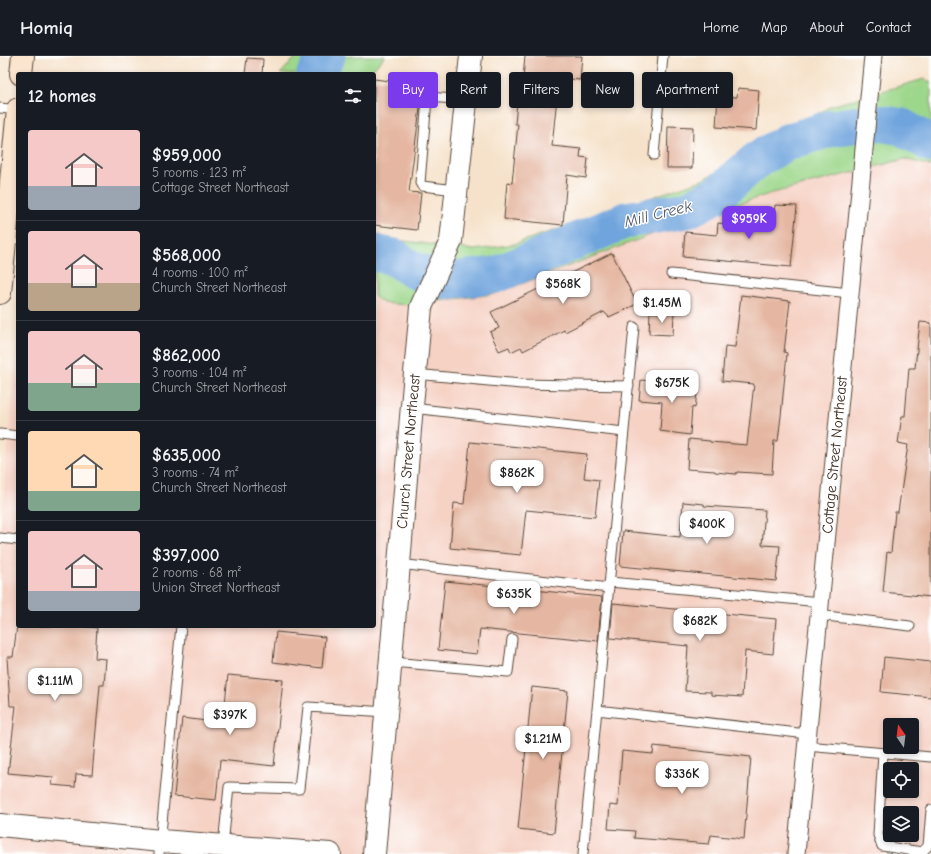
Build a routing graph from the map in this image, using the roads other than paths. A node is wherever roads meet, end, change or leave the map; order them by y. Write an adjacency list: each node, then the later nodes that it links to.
1 (23, 56): 5 (main road)
2 (470, 56): 6 (street, Church Street Northeast)
3 (663, 56): 12 (lane)
4 (873, 56): 16 (street, Cottage Street Northeast)
5 (21, 72)
6 (469, 72)
7 (446, 98): 13 (lane)
8 (0, 108): 10 (lane)
9 (465, 108): 13 (street, Church Street Northeast)
10 (16, 109)
11 (16, 129): 15 (main road)
12 (654, 154)
13 (456, 190): 18 (street, Church Street Northeast)
14 (671, 274): 16 (lane)
15 (0, 293)
16 (850, 293): 28 (street, Cottage Street Northeast)
17 (634, 327): 19 (lane)
18 (415, 374): 19 (lane); 20 (street, Church Street Northeast)
19 (629, 386): 21 (lane)
20 (412, 408): 21 (lane); 26 (street, Church Street Northeast)
21 (624, 432): 27 (lane)
22 (0, 434): 23 (lane)
23 (16, 436)
24 (0, 538): 25 (lane)
25 (16, 540)
26 (399, 564): 27 (lane); 32 (street, Church Street Northeast)
27 (610, 585): 28 (lane); 33 (lane)
28 (819, 609): 29 (lane); 35 (street, Cottage Street Northeast)
29 (910, 626)
30 (181, 628): 42 (lane)
31 (512, 639): 32 (lane)
32 (391, 662): 34 (street, Church Street Northeast)
33 (597, 710): 35 (lane); 45 (lane)
34 (387, 712): 41 (lane); 44 (street, Church Street Northeast)
35 (807, 740): 36 (lane); 46 (street, Cottage Street Northeast)
36 (883, 753): 39 (lane)
37 (895, 754): 38 (lane)
38 (931, 757)
39 (931, 810)
40 (0, 825): 42 (street)
41 (223, 845): 42 (street); 43 (street)
42 (160, 847)
43 (330, 854)
44 (374, 854)
45 (583, 854)
46 (796, 854)

